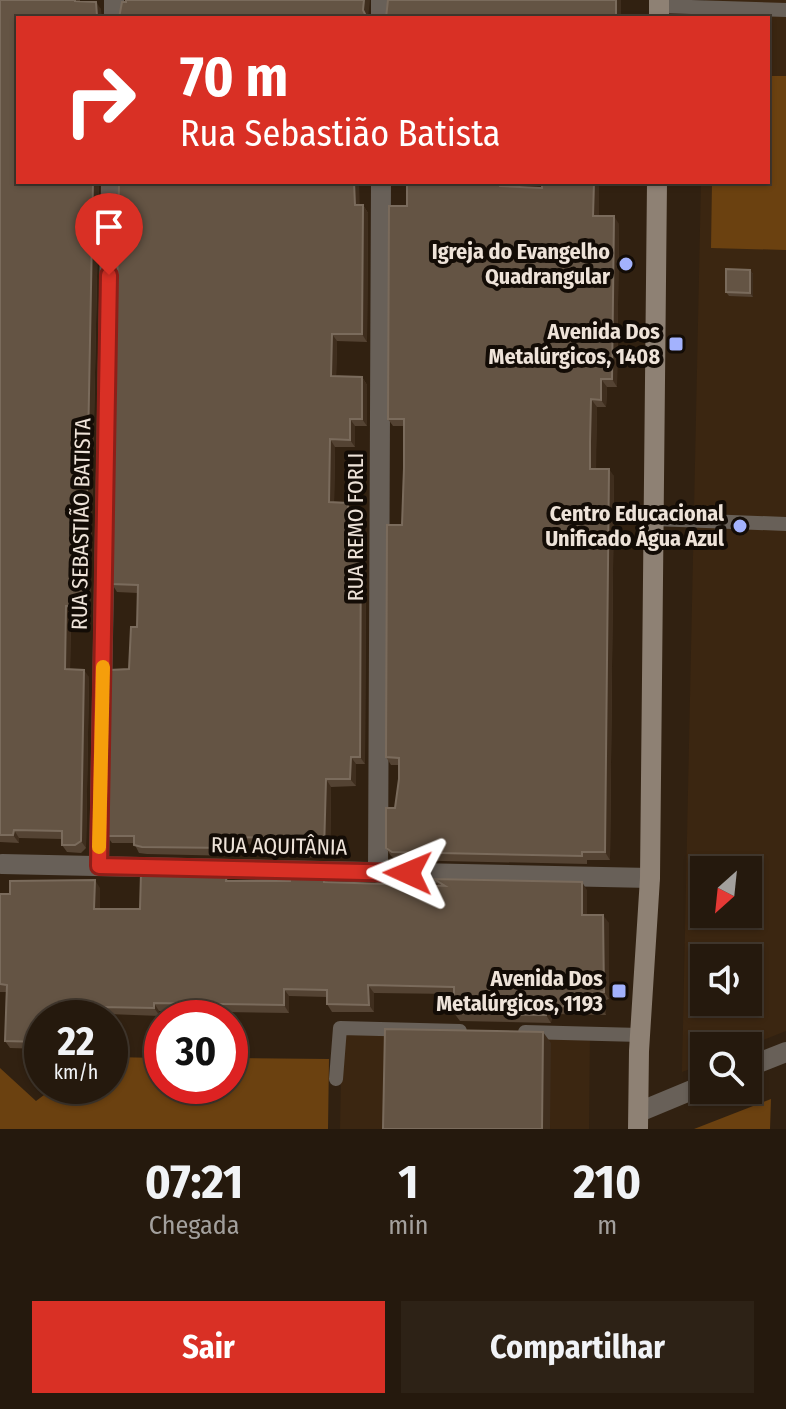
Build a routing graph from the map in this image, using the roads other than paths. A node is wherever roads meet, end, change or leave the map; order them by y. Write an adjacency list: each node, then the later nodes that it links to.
1 (659, 8): 2 (lane)
2 (786, 10)
3 (111, 184): 9 (street, RUA SEBASTIÃO BATISTA)
4 (381, 184): 10 (street, RUA REMO FORLI)
5 (657, 184): 6 (main road)
6 (654, 519): 7 (lane); 11 (main road)
7 (786, 524)
8 (2, 864): 9 (street, RUA AQUITÂNIA)
9 (99, 866): 10 (street, RUA AQUITÂNIA)
10 (378, 873): 11 (street, RUA AQUITÂNIA)
11 (650, 878): 14 (main road)
12 (482, 1031): 17 (lane)
13 (513, 1032): 14 (lane)
14 (640, 1035): 19 (main road)
15 (786, 1052): 16 (street)
16 (762, 1061)
17 (336, 1079)
18 (690, 1092): 19 (street)
19 (638, 1120)

